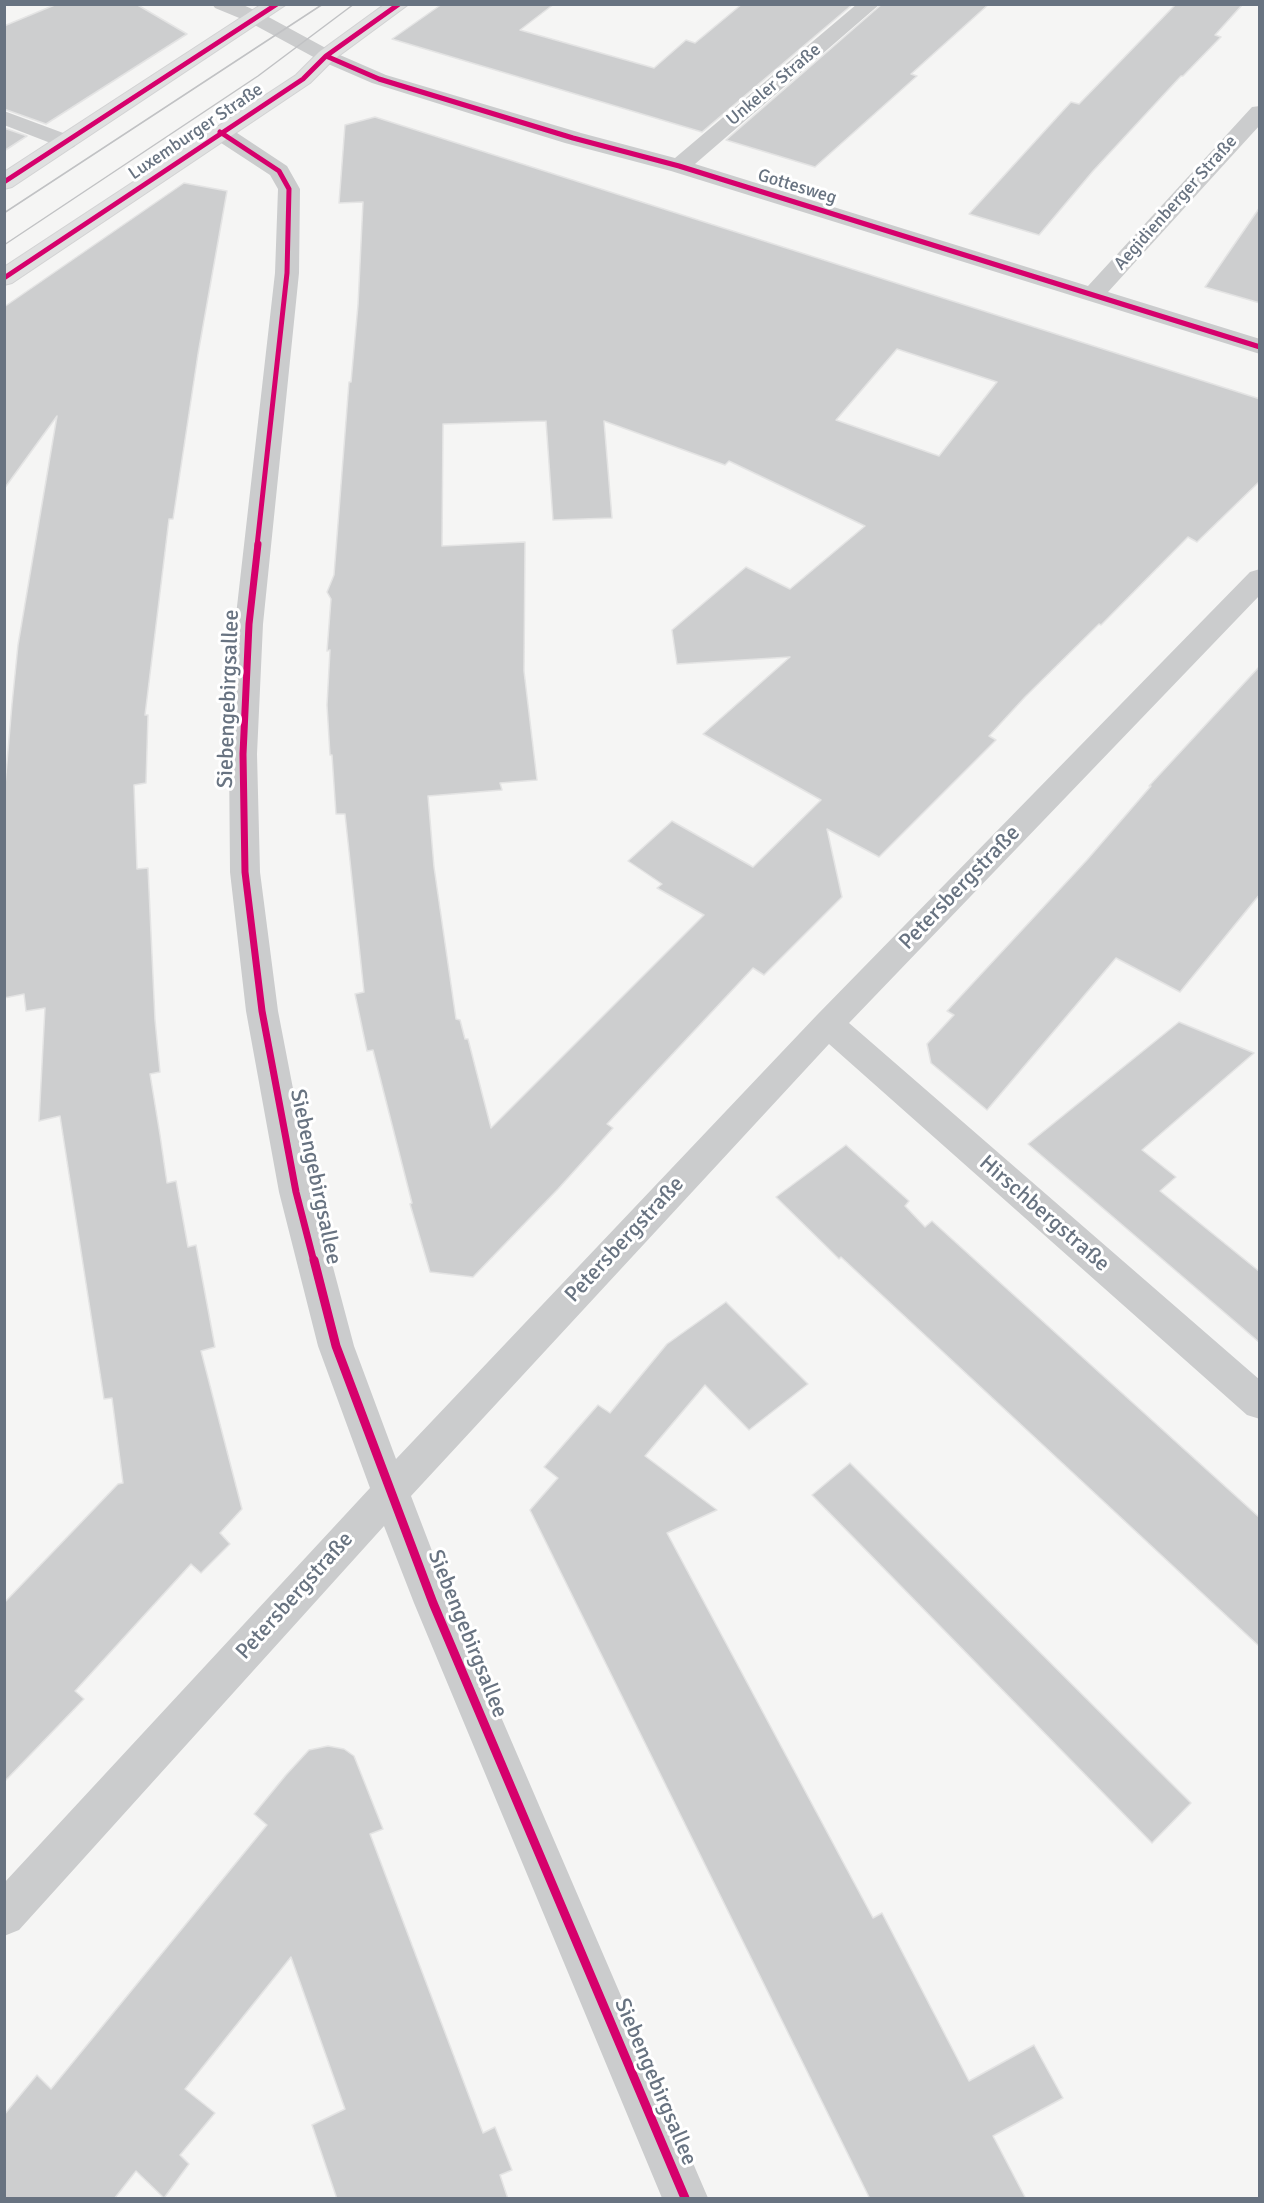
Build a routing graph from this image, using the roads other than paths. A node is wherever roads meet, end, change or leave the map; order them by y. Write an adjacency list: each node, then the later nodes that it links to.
1 (222, 4): 5 (street, Gottesweg)
2 (277, 4): 5 (main road)
3 (399, 4): 6 (main road, Luxemburger Straße)
4 (870, 4): 11 (street, Unkeler Straße)
5 (256, 18): 6 (street, Gottesweg); 10 (main road)
6 (326, 56): 9 (main road, Luxemburger Straße); 11 (street, Gottesweg)
7 (1260, 112): 14 (street, Aegidienberger Straße)
8 (4, 117): 10 (street)
9 (220, 132): 13 (main road, Luxemburger Straße); 19 (street, Siebengebirgsallee)
10 (66, 142): 12 (main road)
11 (679, 166): 14 (street, Gottesweg)
12 (4, 182)
13 (4, 278)
14 (1093, 295): 15 (street, Gottesweg)
15 (1260, 347)
16 (1260, 578): 17 (street, Petersbergstraße)
17 (828, 1024): 18 (street, Hirschbergstraße); 19 (street, Petersbergstraße)
18 (1260, 1403)
19 (390, 1492): 20 (street, Petersbergstraße); 21 (street, Siebengebirgsallee)
20 (4, 1915)
21 (685, 2199)

